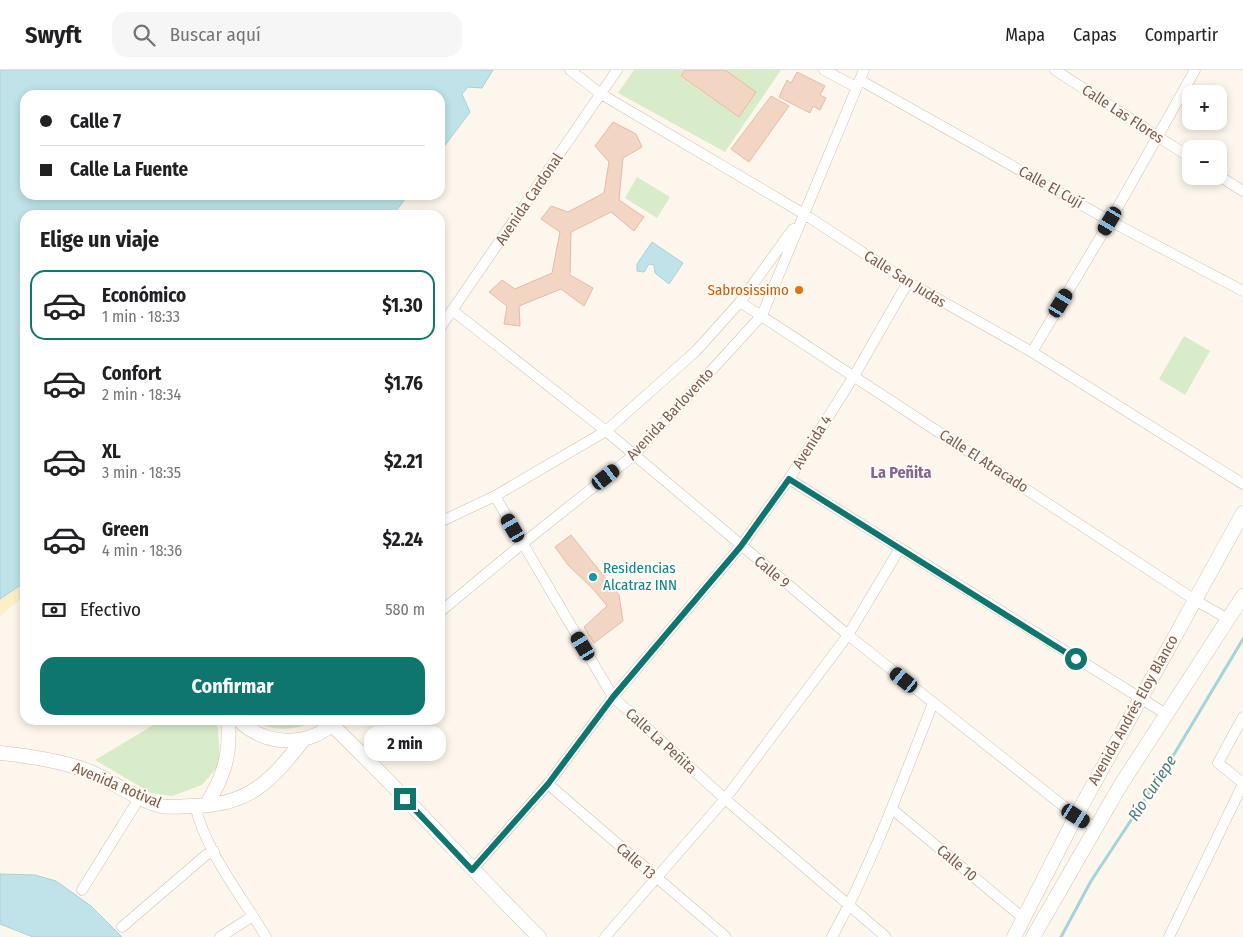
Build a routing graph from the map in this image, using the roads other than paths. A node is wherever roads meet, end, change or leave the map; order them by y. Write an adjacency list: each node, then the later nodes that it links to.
1 (570, 70): 7 (street, Calle San Judas)
2 (617, 70): 7 (street, Avenida Cardonal)
3 (824, 70): 6 (street, Calle El Cují)
4 (1055, 70): 8 (street, Calle Las Flores)
5 (1195, 70): 8 (street)
6 (860, 79): 12 (street, Avenida Barlovento); 13 (street, Calle El Cují)
7 (601, 94): 12 (street, Calle San Judas); 17 (street, Avenida Cardonal)
8 (1157, 136): 9 (street, Calle Las Flores); 13 (street)
9 (1182, 152)
10 (1227, 181): 11 (street)
11 (1243, 192)
12 (804, 214): 14 (street, Calle San Judas); 16 (street, Avenida Barlovento); 18 (street, Avenida Barlovento)
13 (1110, 221): 15 (street, Calle El Cují); 20 (street)
14 (908, 282): 20 (street, Calle San Judas); 21 (street, Avenida 4)
15 (1243, 291)
16 (740, 302): 18 (street, Calle El Atracado); 22 (street, Avenida Barlovento)
17 (452, 310): 19 (street, Avenida Cardonal); 22 (street, Calle 9)
18 (762, 315): 21 (street, Calle El Atracado); 23 (street, Avenida Barlovento)
19 (445, 320)
20 (1032, 352): 25 (street, Calle San Judas)
21 (854, 376): 24 (street, Avenida 4); 33 (street, Calle El Atracado)
22 (606, 431): 23 (street, Calle 9); 26 (street, Avenida Barlovento)
23 (634, 455): 29 (street, Avenida Barlovento); 30 (street, Calle 9)
24 (789, 479): 30 (street, Avenida 4); 31 (street)
25 (1243, 484)
26 (495, 496): 28 (street, Avenida Barlovento); 29 (street, Calle La Peñita)
27 (1243, 513): 33 (main road, Avenida Andrés Eloy Blanco)
28 (445, 520)
29 (522, 544): 34 (street, Avenida Barlovento); 37 (street, Calle La Peñita)
30 (741, 546): 36 (street, Calle 9); 37 (street, Avenida 4)
31 (900, 548): 36 (street); 38 (street)
32 (1243, 596): 35 (main road, Avenida Andrés Eloy Blanco)
33 (1195, 600): 35 (street, Calle El Atracado); 38 (main road, Avenida Andrés Eloy Blanco)
34 (445, 608)
35 (1228, 619): 40 (main road, Avenida Andrés Eloy Blanco)
36 (848, 635): 39 (street, Calle 9); 51 (street)
37 (613, 697): 48 (street, Avenida 4); 51 (street, Calle La Peñita)
38 (1140, 699): 40 (street); 54 (main road, Avenida Andrés Eloy Blanco)
39 (933, 703): 53 (street); 54 (street, Calle 9)
40 (1166, 714): 55 (main road, Avenida Andrés Eloy Blanco)
41 (1243, 717): 49 (street)
42 (228, 725): 52 (main road)
43 (245, 725): 46 (main road)
44 (330, 725): 46 (main road)
45 (337, 725): 57 (main road)
46 (304, 739): 52 (main road, Avenida Rotival)
47 (0, 753): 50 (main road, Avenida Rotival)
48 (548, 784): 57 (street, Avenida 4); 58 (street, Calle 13)
49 (1243, 784): 73 (street)
50 (140, 797): 52 (main road, Avenida Rotival); 59 (street)
51 (726, 799): 58 (street); 60 (street, Calle La Peñita)
52 (201, 806): 56 (street)
53 (892, 809): 60 (street); 62 (street, Calle 10)
54 (1076, 816): 55 (street, Calle 9); 62 (main road, Avenida Andrés Eloy Blanco)
55 (1096, 828): 72 (main road, Avenida Andrés Eloy Blanco)
56 (214, 851): 61 (street); 63 (street)
57 (472, 870): 66 (main road)
58 (656, 878): 67 (street); 68 (street, Calle 13)
59 (82, 890)
60 (849, 906): 69 (street); 70 (street, Calle La Peñita)
61 (253, 916): 64 (street); 65 (street)
62 (1023, 918): 71 (main road, Avenida Andrés Eloy Blanco)
63 (122, 927)
64 (220, 937)
65 (266, 937)
66 (539, 937)
67 (605, 937)
68 (726, 937)
69 (832, 937)
70 (886, 937)
71 (1014, 937)
72 (1033, 937)
73 (1170, 937)

